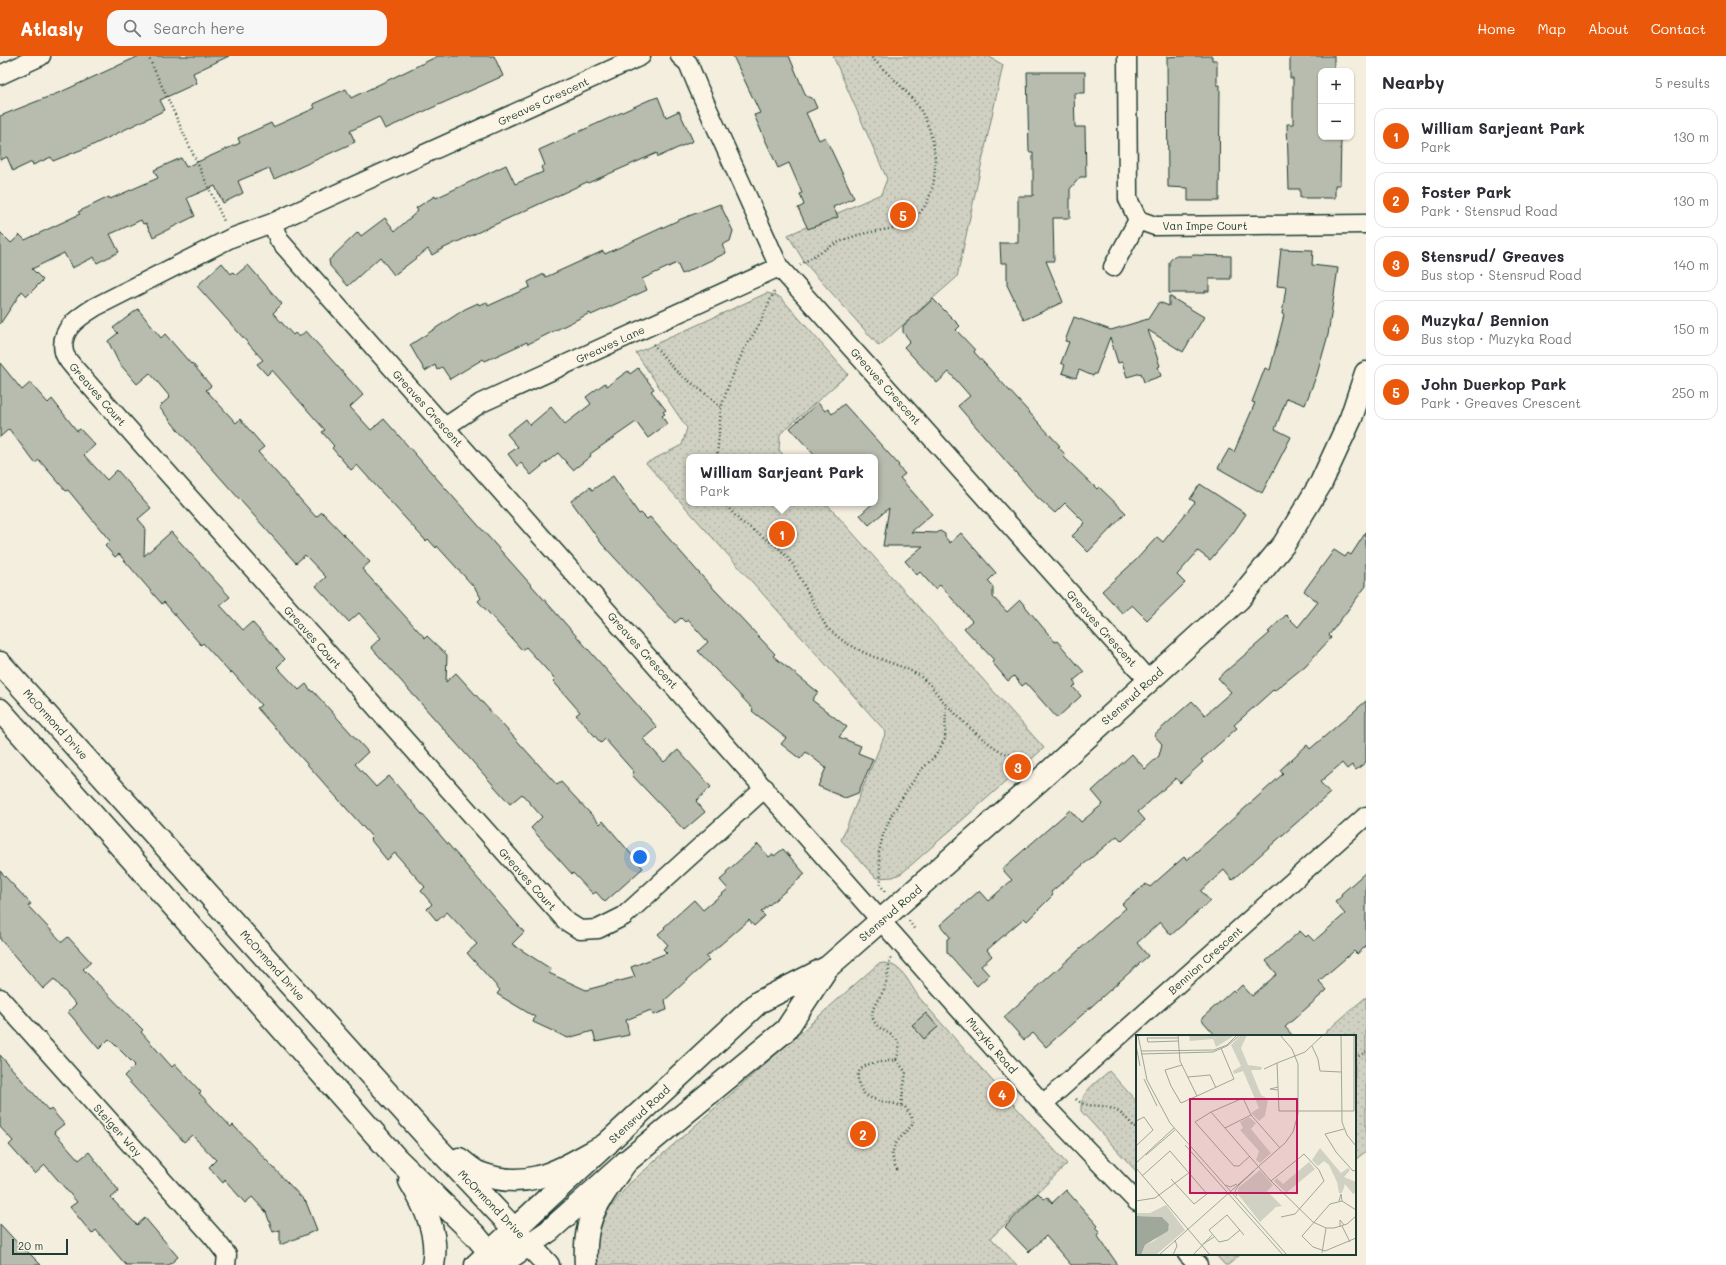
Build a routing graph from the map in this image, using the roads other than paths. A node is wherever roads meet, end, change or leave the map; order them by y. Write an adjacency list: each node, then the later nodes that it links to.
1 (41, 56): 5 (street)
2 (641, 56): 7 (street, Greaves Crescent)
3 (680, 56): 10 (street, Greaves Crescent)
4 (1127, 56): 6 (street)
5 (0, 75)
6 (1138, 220): 8 (street, Van Impe Court); 9 (street)
7 (272, 223): 12 (street, Greaves Crescent); 16 (street, Greaves Court)
8 (1366, 224)
9 (1113, 267)
10 (784, 272): 12 (street, Greaves Lane); 14 (street, Greaves Crescent)
11 (1366, 373): 14 (main road, Stensrud Road)
12 (445, 427): 16 (street, Greaves Crescent)
13 (0, 663): 22 (main road, McOrmond Drive)
14 (1149, 681): 18 (main road, Stensrud Road)
15 (0, 710): 24 (main road)
16 (765, 788): 18 (street, Greaves Crescent)
17 (1366, 816): 21 (street, Bennion Crescent)
18 (889, 914): 19 (main road, Stensrud Road); 21 (street, Muzyka Road)
19 (828, 967): 23 (main road, Stensrud Road); 25 (main road, Stensrud Road)
20 (0, 998): 31 (street, Steiger Way)
21 (1043, 1104): 26 (street, Muzyka Road)
22 (428, 1138): 23 (main road); 27 (main road, McOrmond Drive)
23 (607, 1144): 27 (main road, Stensrud Road)
24 (397, 1159): 30 (main road); 32 (main road)
25 (626, 1162): 28 (main road, Stensrud Road); 34 (main road)
26 (1136, 1201)
27 (515, 1229): 28 (main road, McOrmond Drive); 30 (main road, Stensrud Road)
28 (531, 1245): 30 (main road, Stensrud Road); 33 (main road, McOrmond Drive)
29 (1188, 1255): 35 (street)
30 (493, 1262)
31 (226, 1265)
32 (433, 1265)
33 (548, 1265)
34 (586, 1265)
35 (1198, 1265)

